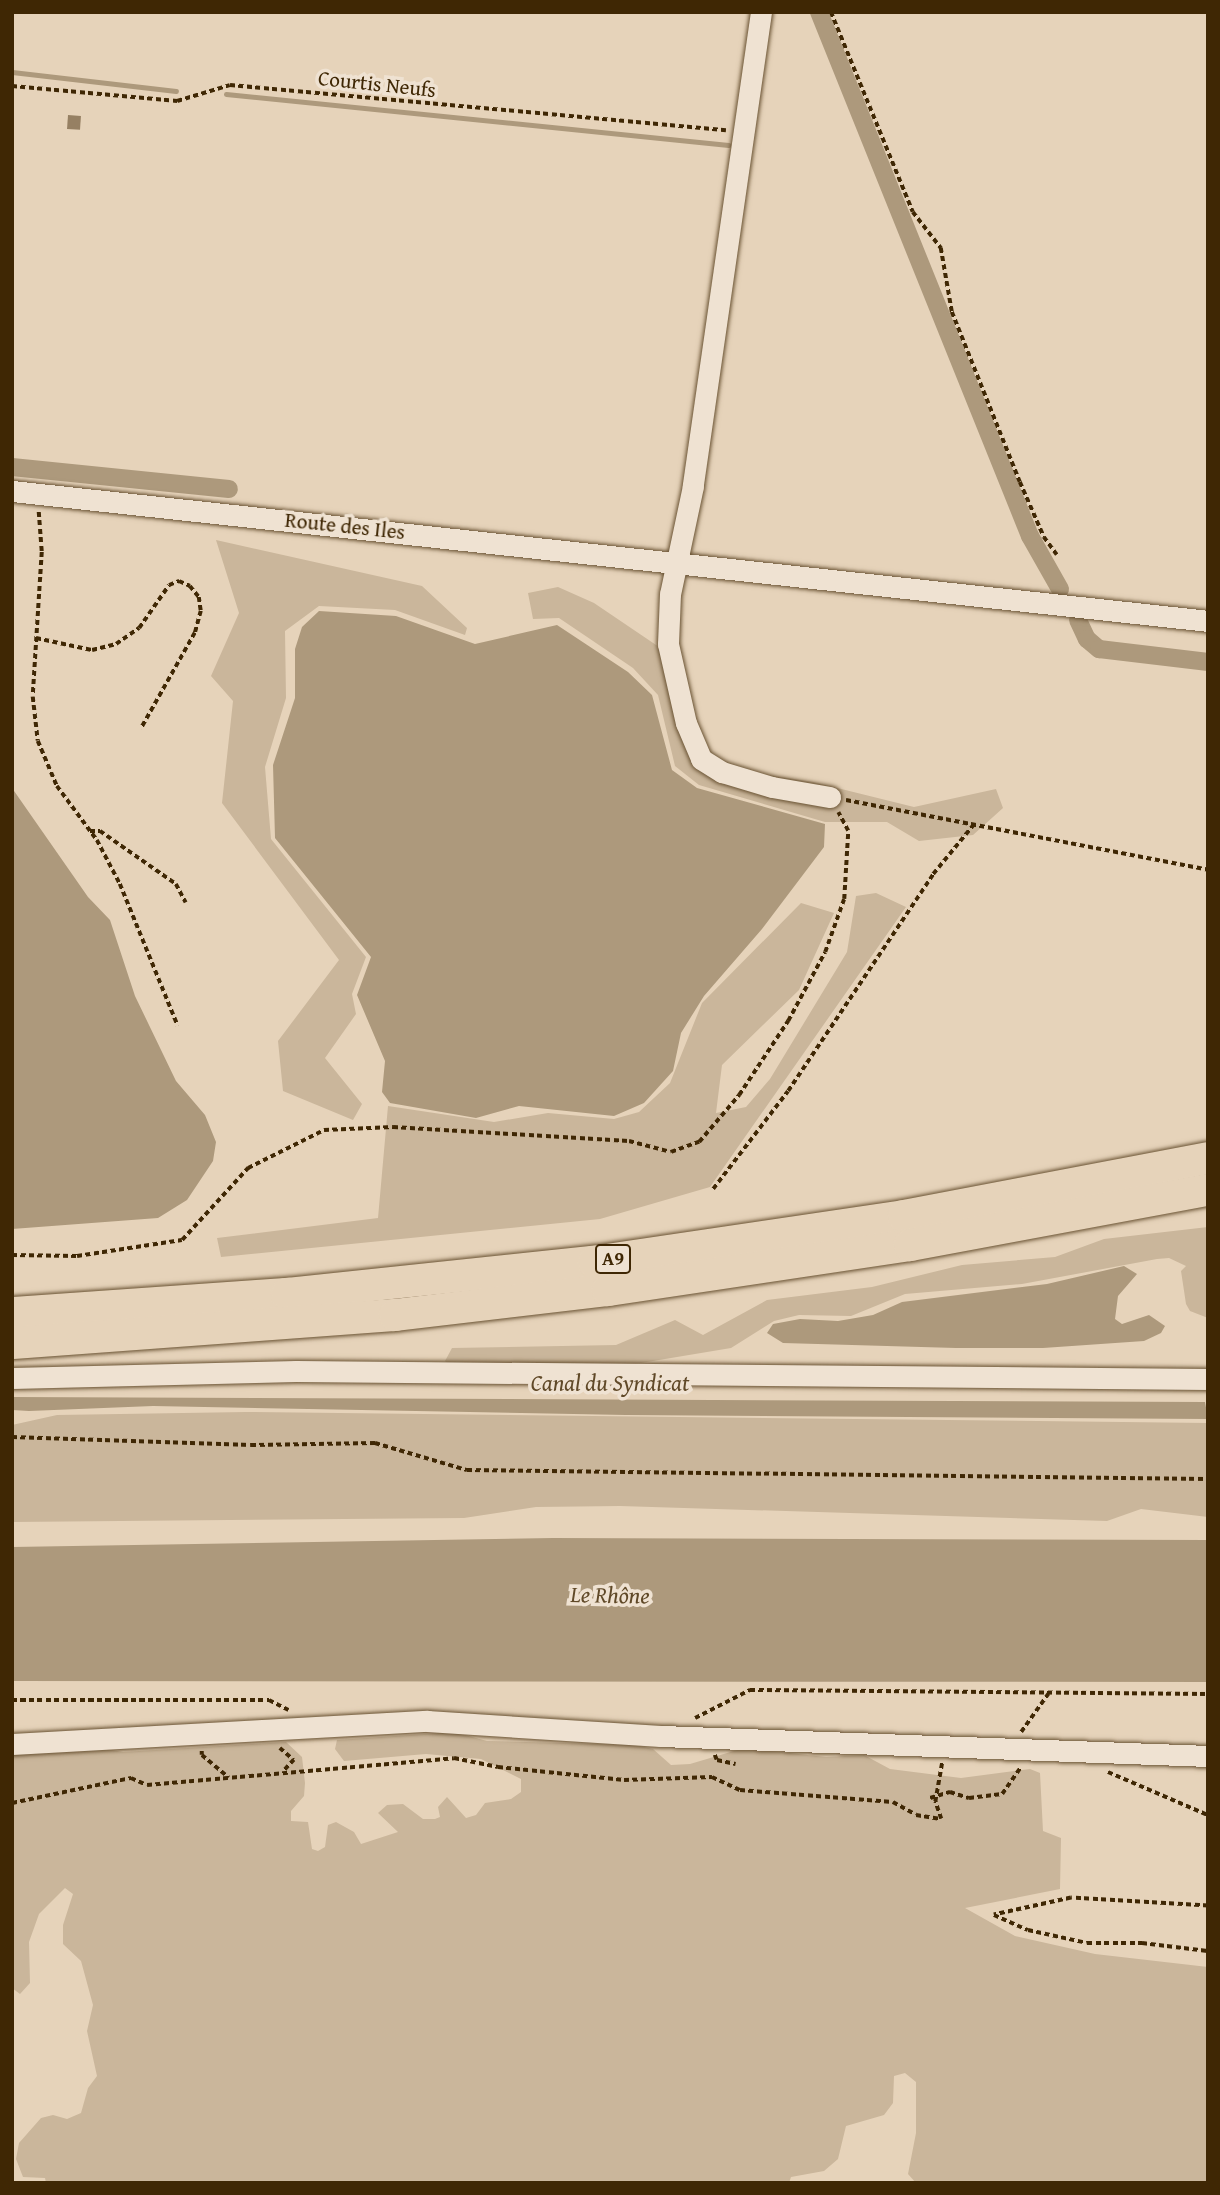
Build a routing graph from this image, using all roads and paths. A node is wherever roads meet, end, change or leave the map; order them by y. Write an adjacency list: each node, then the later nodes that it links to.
1 (761, 12): 4 (street)
2 (831, 12): 7 (path)
3 (12, 86): 4 (path, Courtis Neufs)
4 (742, 131): 8 (street)
5 (12, 491): 6 (street, Route des Iles)
6 (36, 493): 8 (street, Route des Iles); 10 (path)
7 (1057, 555)
8 (677, 562): 9 (street, Route des Iles); 12 (street)
9 (1208, 621)
10 (36, 638): 11 (path); 14 (path)
11 (141, 729)
12 (830, 797): 13 (path); 21 (path)
13 (974, 824): 15 (path); 19 (path)
14 (90, 831): 16 (path); 17 (path)
15 (1208, 870)
16 (186, 903)
17 (178, 1026)
18 (1208, 1158): 22 (highway, A9)
19 (713, 1189)
20 (1208, 1189): 23 (highway, A9)
21 (12, 1255)
22 (12, 1313)
23 (12, 1343)
24 (12, 1378): 25 (street)
25 (1208, 1379)
26 (12, 1437): 27 (path)
27 (1208, 1479)
28 (1048, 1694): 29 (path); 34 (path); 36 (path)
29 (1208, 1694)
30 (12, 1700): 31 (path)
31 (291, 1711)
32 (262, 1732): 33 (street); 34 (street); 40 (path)
33 (205, 1735): 35 (street); 41 (path)
34 (661, 1735): 36 (street)
35 (12, 1744)
36 (1007, 1751): 37 (street)
37 (1049, 1752): 38 (street); 43 (path)
38 (1208, 1756)
39 (1107, 1772): 46 (path)
40 (282, 1774): 41 (path); 43 (path)
41 (229, 1778): 45 (path)
42 (939, 1778): 43 (path)
43 (936, 1796): 44 (path)
44 (930, 1798)
45 (12, 1803)
46 (1208, 1815)
47 (1208, 1906): 48 (path)
48 (1208, 1951)

